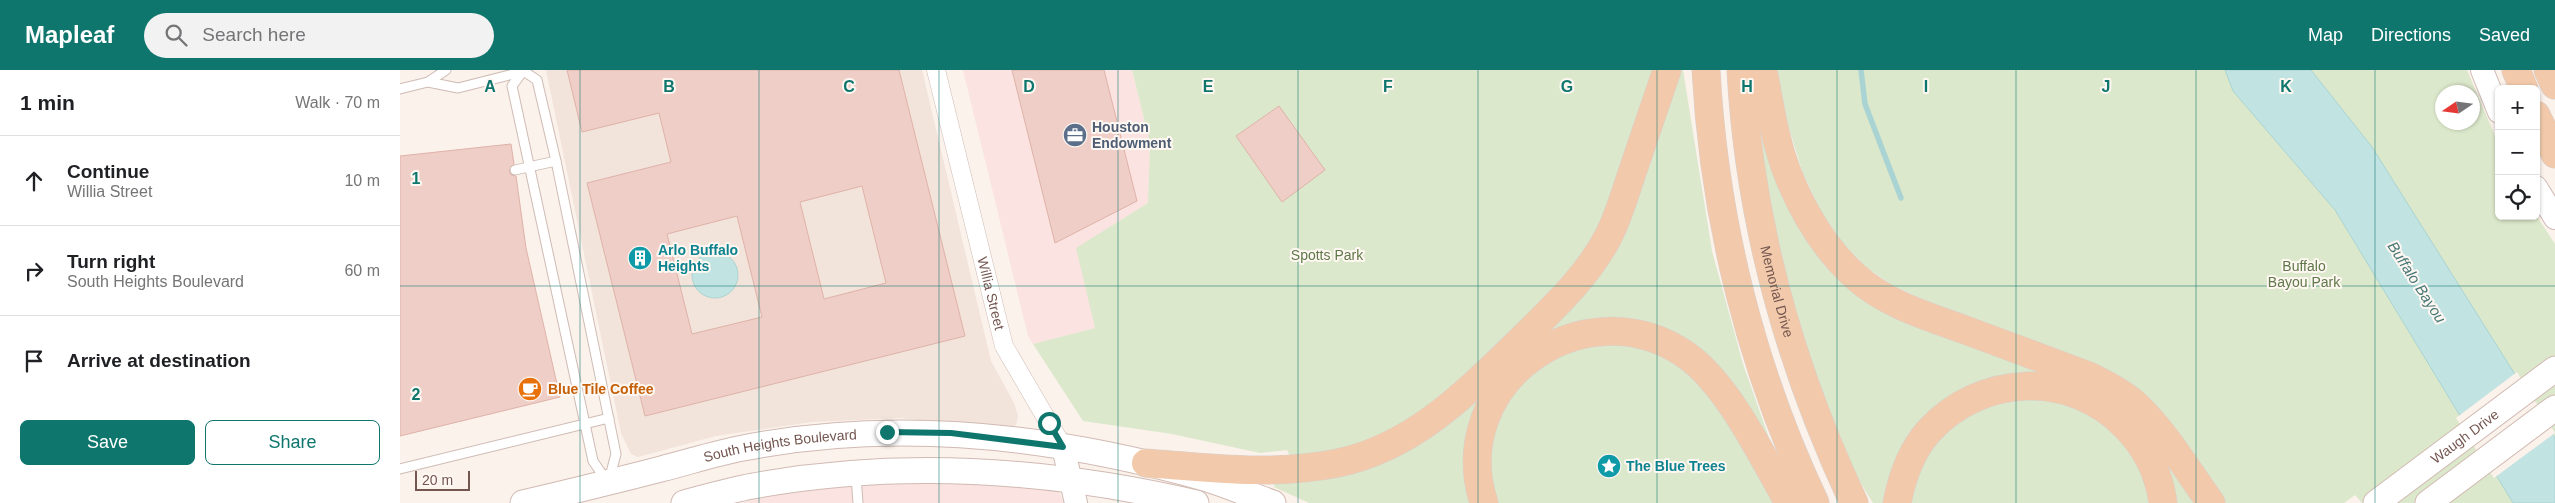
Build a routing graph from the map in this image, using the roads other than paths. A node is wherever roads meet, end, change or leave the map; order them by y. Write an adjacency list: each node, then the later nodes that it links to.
1 (446, 70): 11 (lane)
2 (525, 70): 11 (lane); 18 (lane); 19 (lane)
3 (936, 70): 28 (street, Willia Street)
4 (1667, 70): 29 (main road)
5 (1706, 70): 43 (main road)
6 (1741, 70): 44 (main road, Memorial Drive)
7 (1763, 70): 47 (main road)
8 (2482, 70): 15 (street)
9 (2516, 70): 12 (main road)
10 (2548, 70): 13 (main road)
11 (428, 82): 14 (lane)
12 (2522, 85)
13 (2555, 85)
14 (400, 89)
15 (2495, 102)
16 (2540, 123): 17 (main road)
17 (2555, 154)
18 (556, 161): 19 (lane); 25 (lane)
19 (531, 167): 20 (lane); 26 (lane)
20 (515, 170)
21 (2540, 194): 22 (street)
22 (2555, 218)
23 (2555, 369): 48 (main road, Waugh Drive)
24 (2555, 408): 49 (main road)
25 (609, 418): 26 (lane); 34 (lane)
26 (586, 423): 30 (lane); 34 (lane)
27 (786, 442): 28 (main road, South Heights Boulevard); 33 (main road); 34 (main road, South Heights Boulevard)
28 (1063, 447): 29 (main road, South Heights Boulevard); 32 (street, Willia Street)
29 (1146, 463): 40 (main road, South Heights Boulevard)
30 (400, 468)
31 (856, 473): 32 (main road); 33 (main road); 37 (lane)
32 (1070, 479): 38 (street, Willia Street); 39 (main road)
33 (791, 480): 36 (main road)
34 (610, 493): 35 (main road, South Heights Boulevard)
35 (523, 503)
36 (684, 503)
37 (858, 503)
38 (1076, 503)
39 (1196, 503)
40 (1273, 503)
41 (1484, 503): 42 (main road)
42 (1789, 503)
43 (1816, 503)
44 (1854, 503)
45 (1897, 503): 46 (main road)
46 (2163, 503)
47 (2211, 503)
48 (2376, 503)
49 (2428, 503)

